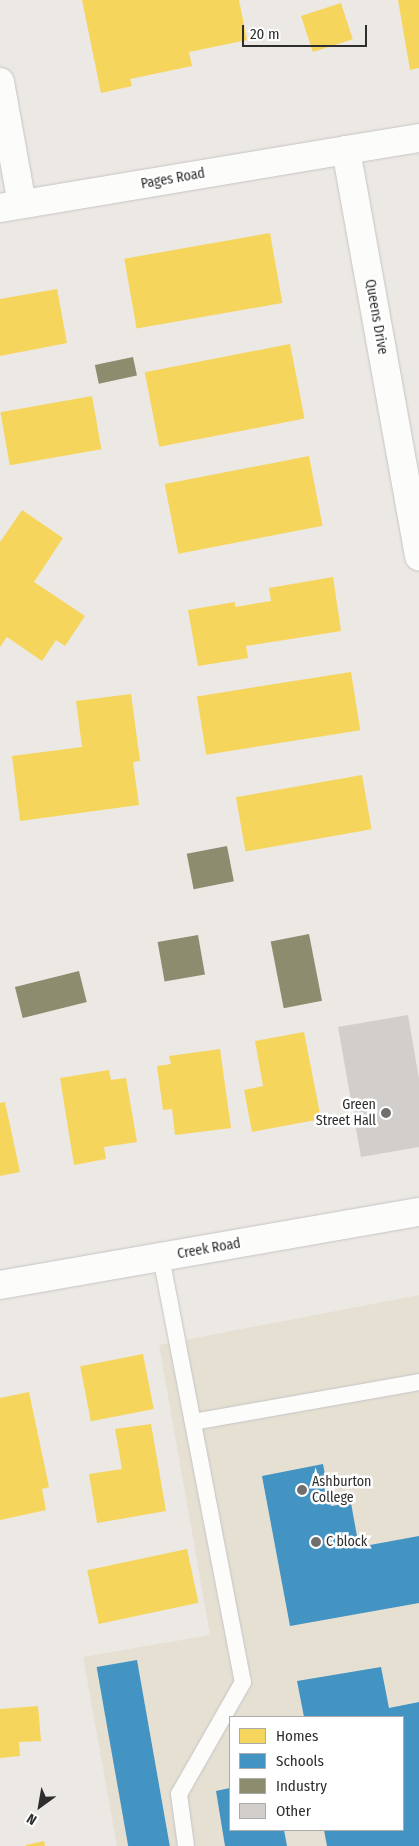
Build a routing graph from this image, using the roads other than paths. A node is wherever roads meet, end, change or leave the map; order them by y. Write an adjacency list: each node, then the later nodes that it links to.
1 (0, 82): 4 (street)
2 (419, 138): 3 (street)
3 (346, 150): 4 (street, Pages Road); 5 (street, Queens Drive)
4 (11, 206)
5 (419, 557)
6 (419, 1212): 7 (street, Creek Road)
7 (161, 1257): 8 (street, Creek Road); 10 (lane)
8 (0, 1286)
9 (419, 1382): 10 (lane)
10 (193, 1422): 11 (lane)
11 (186, 1846)

